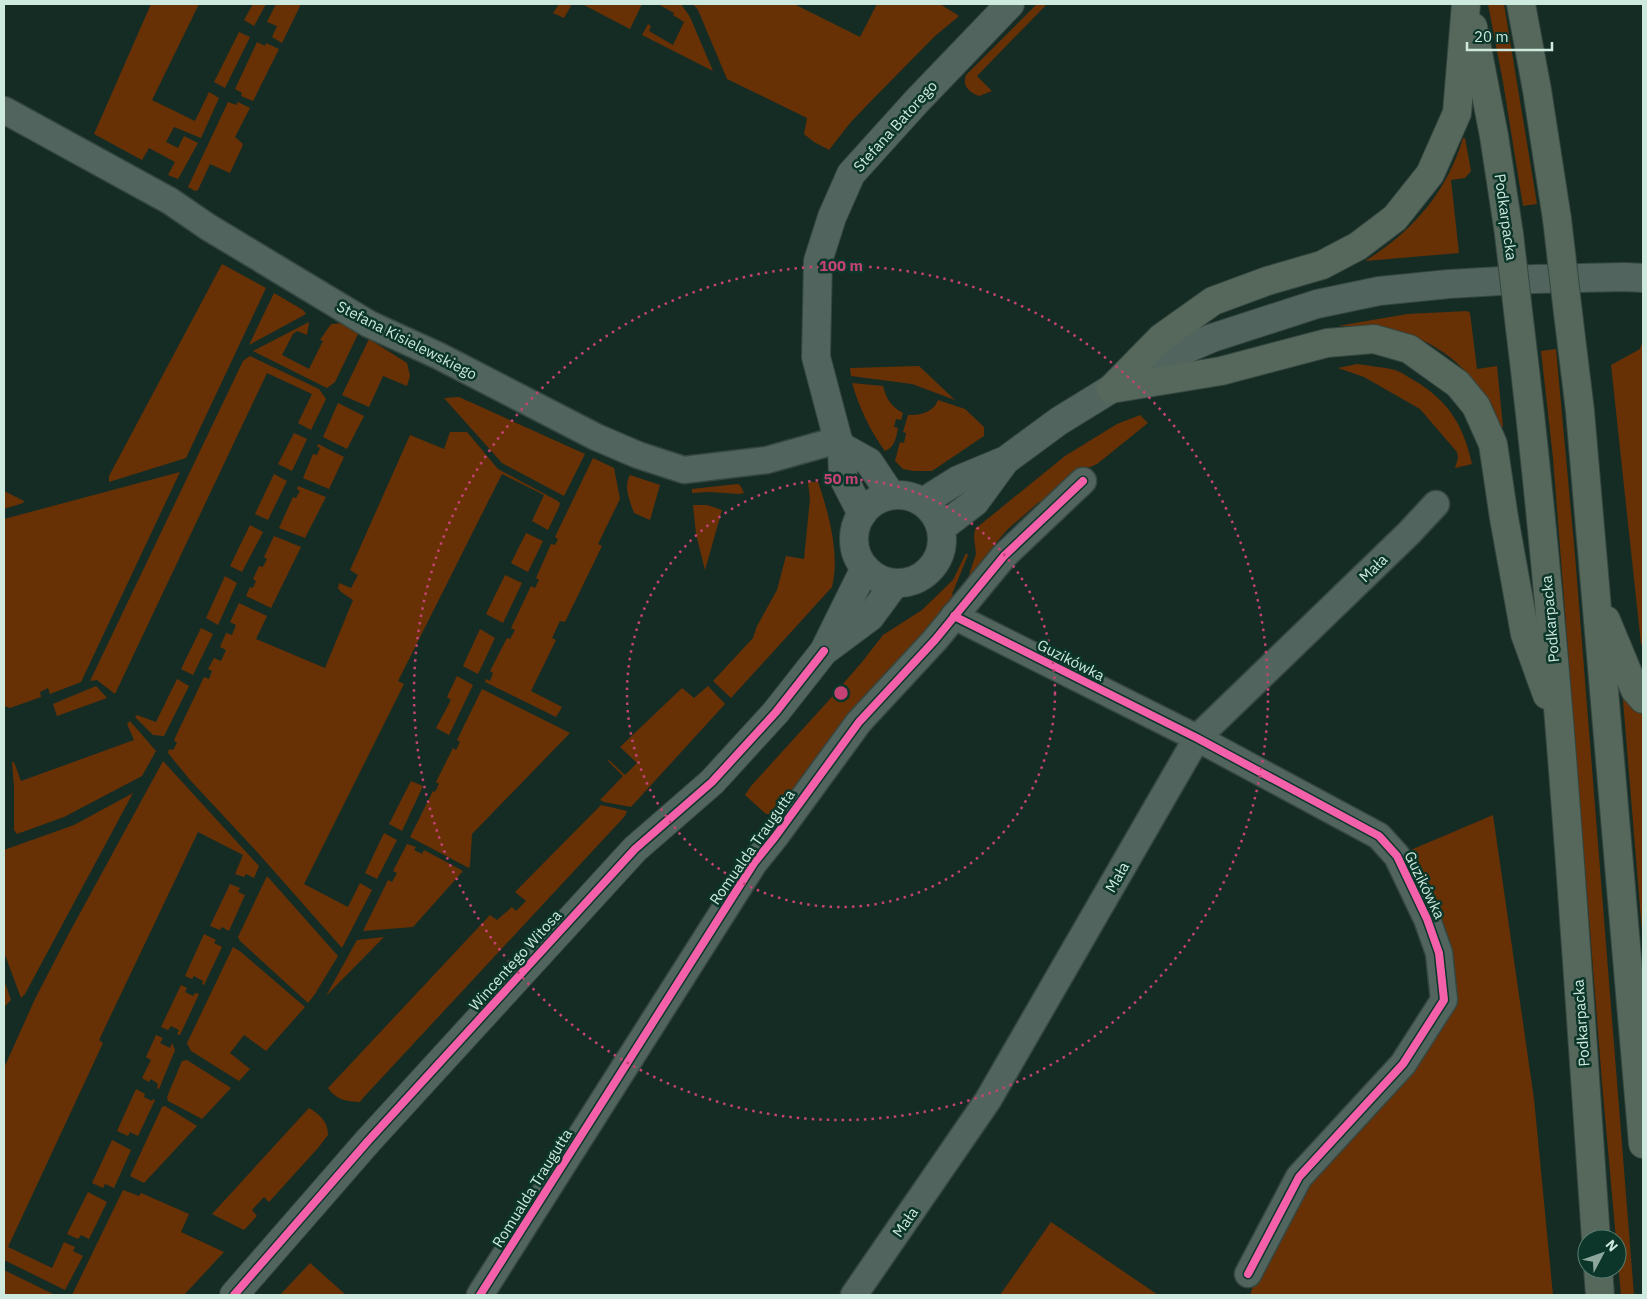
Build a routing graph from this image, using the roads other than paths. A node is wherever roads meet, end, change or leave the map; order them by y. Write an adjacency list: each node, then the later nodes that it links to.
1 (1010, 4): 7 (street, Stefana Batorego)
2 (1468, 4): 6 (main road); 21 (main road, Podkarpacka, bridge)
3 (1521, 4): 17 (main road, bridge)
4 (4, 110): 7 (street, Stefana Kisielewskiego)
5 (1643, 278): 6 (street)
6 (1111, 389): 8 (street); 21 (main road)
7 (840, 444): 10 (street); 13 (street, Stefana Batorego)
8 (1006, 460): 11 (street); 14 (street)
9 (1083, 481): 18 (street, Romualda Traugutta)
10 (891, 495): 11 (street); 13 (street)
11 (923, 502): 14 (street)
12 (1436, 504): 22 (street, Mała)
13 (862, 514): 15 (street)
14 (941, 528): 16 (street)
15 (866, 568): 16 (street); 19 (street, Wincentego Witosa)
16 (895, 583): 19 (street, Wincentego Witosa)
17 (1596, 594): 20 (main road); 24 (main road)
18 (954, 616): 22 (street, Guzikówka); 30 (street, Romualda Traugutta)
19 (824, 651): 29 (street, Wincentego Witosa)
20 (1643, 699)
21 (1560, 729): 26 (main road, Podkarpacka)
22 (1197, 738): 27 (street, Guzikówka); 31 (street, Mała)
23 (1643, 1008): 24 (main road)
24 (1638, 1067): 25 (main road)
25 (1643, 1144)
26 (1595, 1229)
27 (1248, 1274)
28 (1599, 1279): 32 (main road)
29 (234, 1295)
30 (480, 1295)
31 (854, 1295)
32 (1600, 1295)

